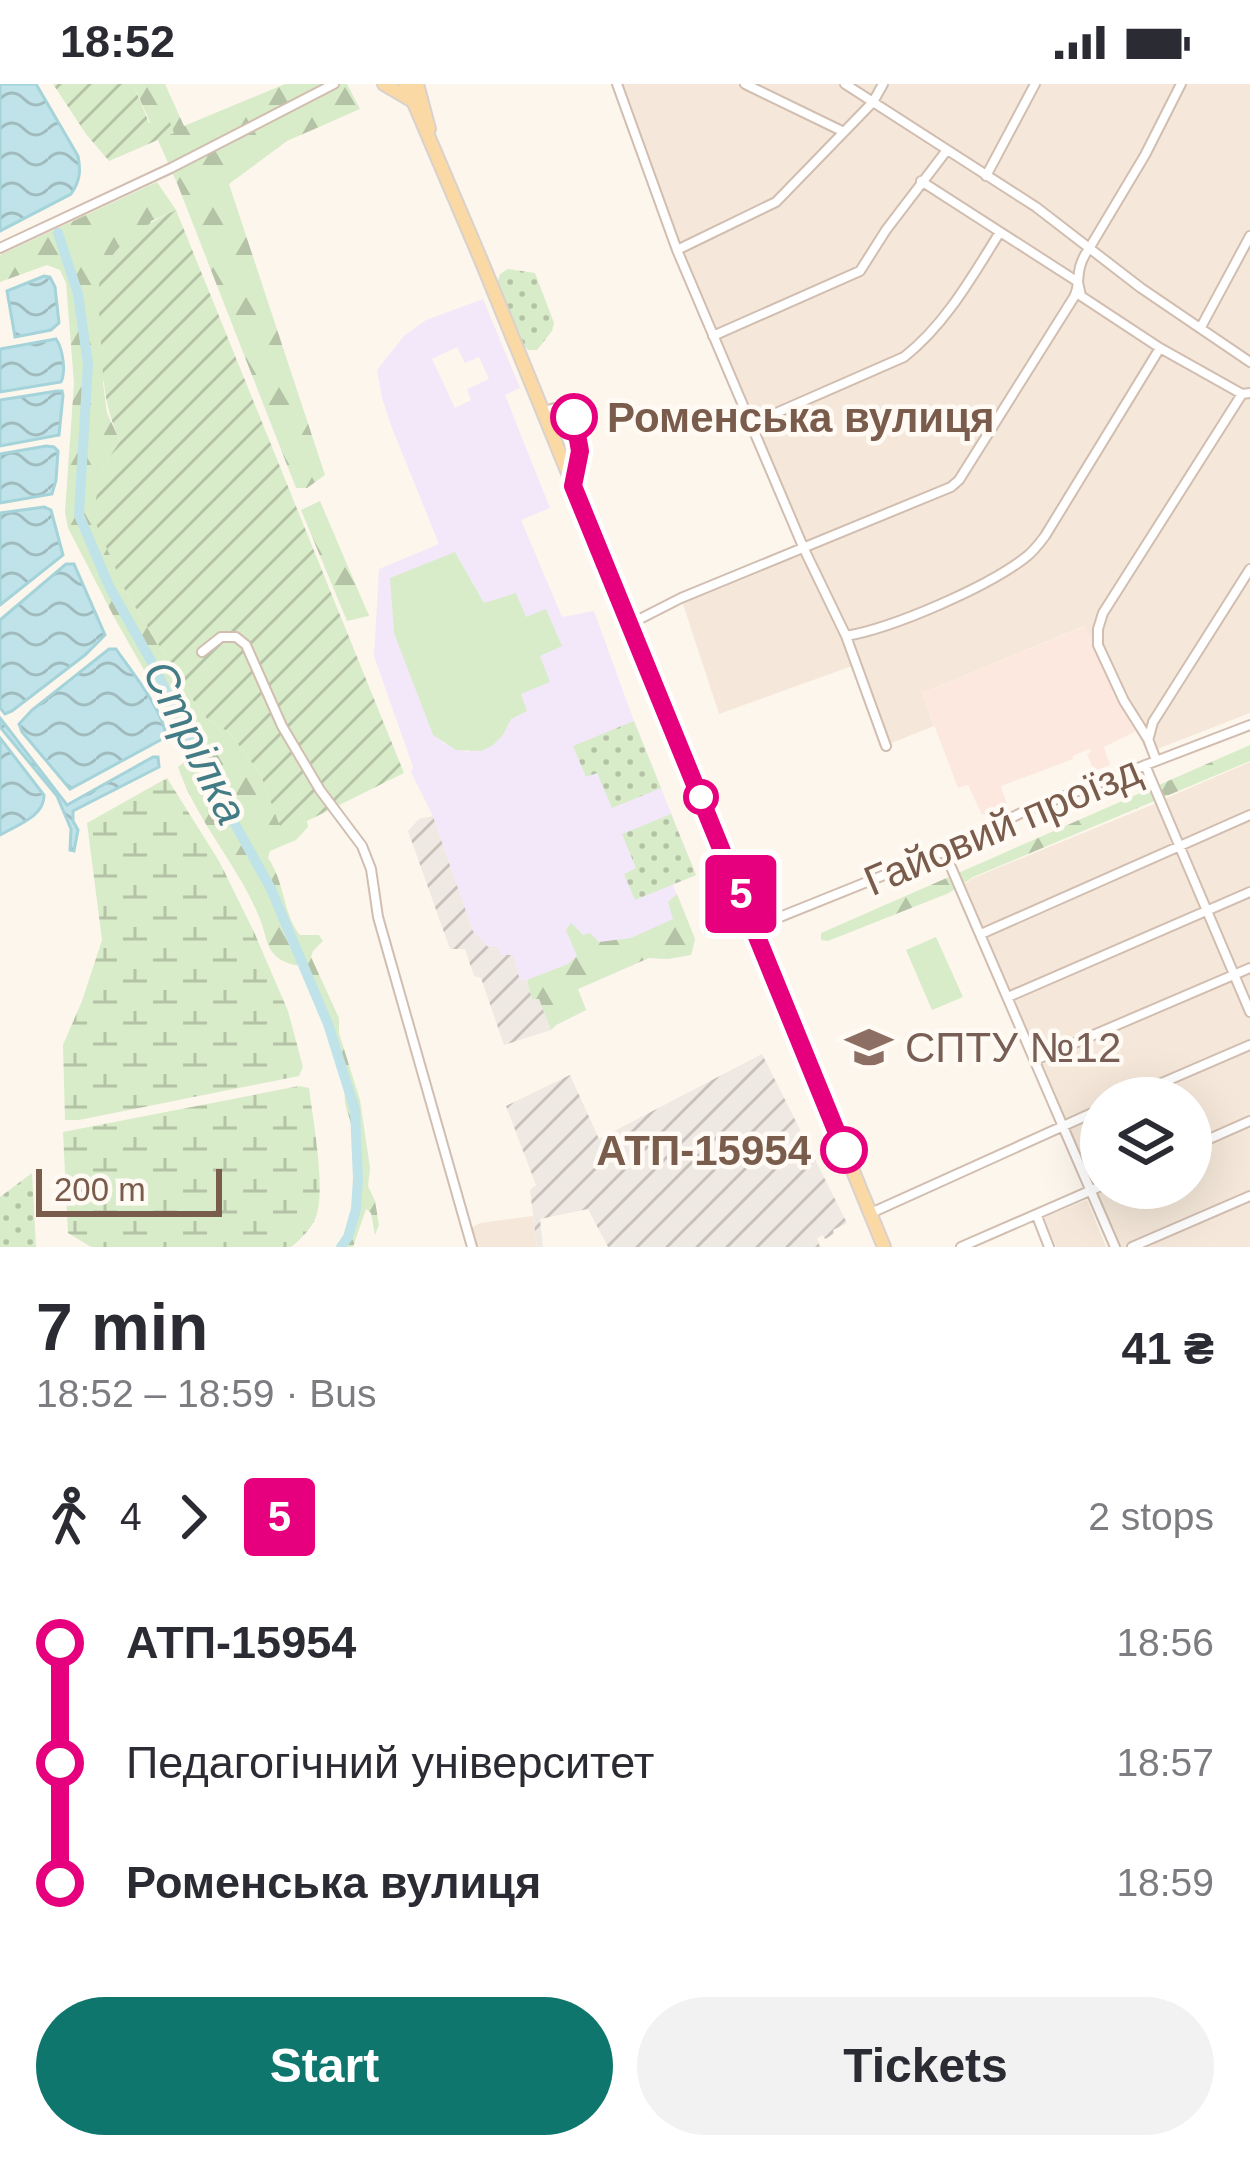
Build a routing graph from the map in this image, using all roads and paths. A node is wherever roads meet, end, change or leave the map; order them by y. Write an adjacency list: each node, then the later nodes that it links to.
1 (334, 84): 20 (street)
2 (383, 84): 11 (main road)
3 (406, 84): 11 (main road)
4 (417, 84): 14 (main road)
5 (617, 84): 21 (street)
6 (745, 84): 13 (street)
7 (845, 84): 12 (street)
8 (883, 84): 12 (street)
9 (1035, 84): 16 (street)
10 (1180, 84): 22 (street)
11 (413, 101): 14 (main road)
12 (873, 102): 13 (street); 15 (street)
13 (844, 132): 21 (street)
14 (430, 136): 29 (main road)
15 (947, 150): 16 (street); 17 (street)
16 (986, 176): 22 (street)
17 (922, 181): 18 (street); 25 (street)
18 (1000, 232): 23 (street); 30 (street)
19 (1250, 236): 24 (street)
20 (0, 248)
21 (677, 250): 25 (street)
22 (1088, 250): 23 (street); 24 (street)
23 (1078, 282): 26 (street); 32 (street)
24 (1201, 328): 27 (street)
25 (713, 336): 30 (street)
26 (1160, 348): 28 (street); 35 (street)
27 (1250, 362)
28 (1246, 394): 38 (street)
29 (543, 413): 31 (main road); 31 (street)
30 (751, 424): 32 (street)
31 (573, 486): 34 (main road)
32 (804, 549): 34 (street); 35 (street)
33 (1250, 568): 38 (street)
34 (628, 625): 47 (main road)
35 (846, 636): 39 (street)
36 (202, 652): 68 (street)
37 (1250, 725): 40 (street, Гайовий проїзд)
38 (1148, 739): 40 (street)
39 (886, 746)
40 (1156, 760): 41 (street, Гайовий проїзд)
41 (1144, 765): 43 (street); 44 (street, Гайовий проїзд)
42 (1250, 815): 43 (street)
43 (1180, 845): 46 (street); 48 (street)
44 (944, 851): 47 (street, Гайовий проїзд); 48 (street)
45 (1250, 892): 46 (street)
46 (1208, 911): 50 (street); 51 (street)
47 (754, 927): 64 (main road)
48 (981, 934): 51 (street)
49 (1250, 968): 50 (street)
50 (1234, 975): 52 (street); 54 (street)
51 (1008, 997): 54 (street)
52 (1250, 1012)
53 (1250, 1045): 55 (street)
54 (1035, 1060): 58 (street)
55 (1175, 1077)
56 (1080, 1118): 58 (street)
57 (1250, 1121): 59 (street)
58 (1063, 1126): 60 (street); 64 (street)
59 (1212, 1138)
60 (1080, 1167)
61 (1080, 1196): 65 (street)
62 (1250, 1196): 72 (street)
63 (1098, 1209): 71 (street)
64 (871, 1213): 67 (main road)
65 (1036, 1216): 66 (street); 70 (street)
66 (979, 1244): 69 (street)
67 (882, 1246)
68 (472, 1247)
69 (961, 1247)
70 (1049, 1247)
71 (1115, 1247)
72 (1132, 1247)

